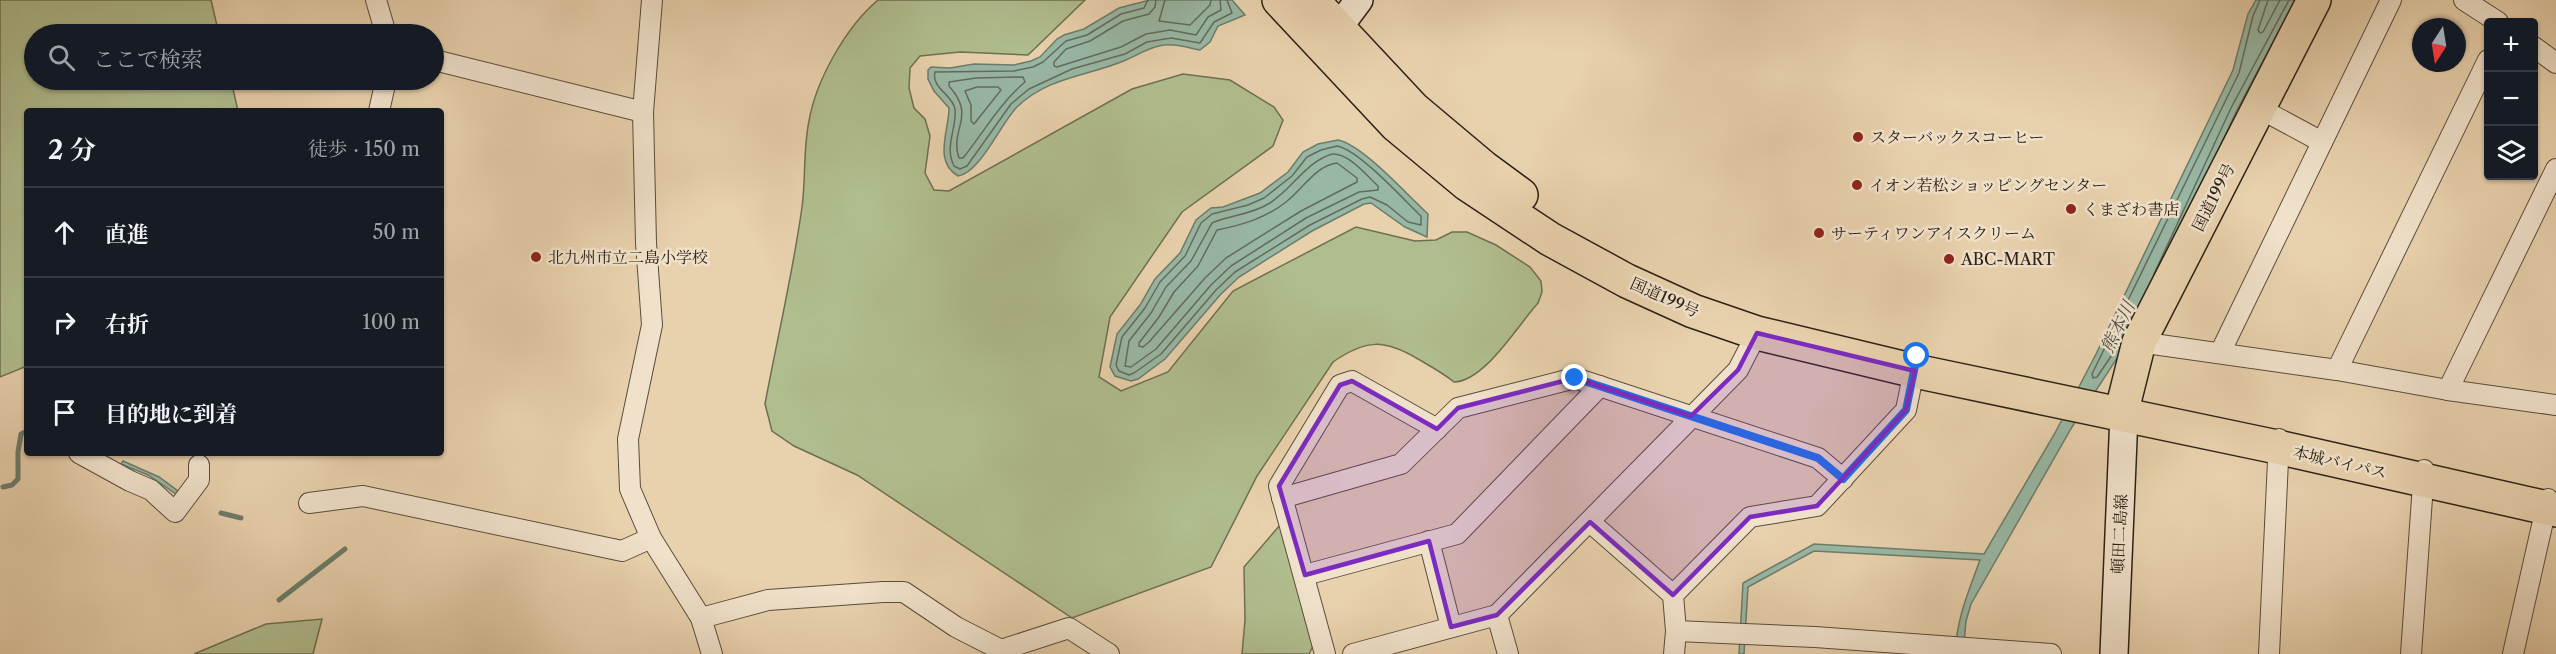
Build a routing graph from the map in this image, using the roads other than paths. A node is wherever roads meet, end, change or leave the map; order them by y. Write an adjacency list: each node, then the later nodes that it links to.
1 (376, 0): 10 (street)
2 (652, 0): 19 (street)
3 (1279, 0): 11 (highway, 国道199号)
4 (1312, 0): 11 (highway, 国道199号)
5 (1359, 0): 11 (main road)
6 (2314, 0): 18 (highway, 国道199号)
7 (2391, 0): 20 (street)
8 (2464, 0): 9 (street)
9 (2492, 18)
10 (383, 24)
11 (1328, 35): 23 (highway, 国道199号); 26 (highway, 国道199号)
12 (2538, 50): 14 (street)
13 (444, 62): 19 (street)
14 (2556, 63)
15 (2484, 68): 27 (street)
16 (384, 90): 17 (street)
17 (381, 108)
18 (2259, 108): 20 (street); 24 (highway, 国道199号)
19 (643, 112): 43 (street)
20 (2322, 142): 25 (street)
21 (2556, 169): 22 (street)
22 (2547, 208): 29 (street)
23 (1757, 333): 26 (highway, 国道199号); 32 (street)
24 (2139, 342): 25 (street); 30 (highway, 国道199号)
25 (2220, 353): 27 (street)
26 (1916, 364): 30 (highway, 国道199号); 38 (street)
27 (2337, 370): 29 (street)
28 (1600, 386): 32 (street); 33 (street); 44 (street)
29 (2448, 390): 31 (street)
30 (2096, 401): 34 (highway, 本城バイパス); 59 (main road, 頓田二島線)
31 (2556, 405)
32 (1691, 416): 38 (street); 42 (street)
33 (1437, 429): 39 (street); 39 (street)
34 (2278, 440): 37 (highway, 本城バイパス); 60 (street)
35 (85, 456): 36 (street)
36 (199, 465)
37 (2424, 473): 40 (highway, 本城バイパス); 61 (street)
38 (1843, 479): 46 (street)
39 (1282, 498): 45 (street)
40 (2552, 501): 62 (street)
41 (309, 503): 43 (street)
42 (1590, 522): 46 (street); 47 (street)
43 (651, 538): 48 (street)
44 (1429, 542): 45 (street); 49 (street)
45 (1305, 575): 54 (street)
46 (1673, 595): 50 (street)
47 (1497, 615): 49 (street); 56 (street)
48 (701, 618): 52 (street); 53 (street)
49 (1451, 627): 55 (street)
50 (1676, 631): 51 (street); 57 (street)
51 (1814, 645): 58 (street)
52 (712, 654)
53 (1109, 654)
54 (1325, 654)
55 (1353, 654)
56 (1508, 654)
57 (1674, 654)
58 (2051, 654)
59 (2114, 654)
60 (2269, 654)
61 (2411, 654)
62 (2513, 654)

